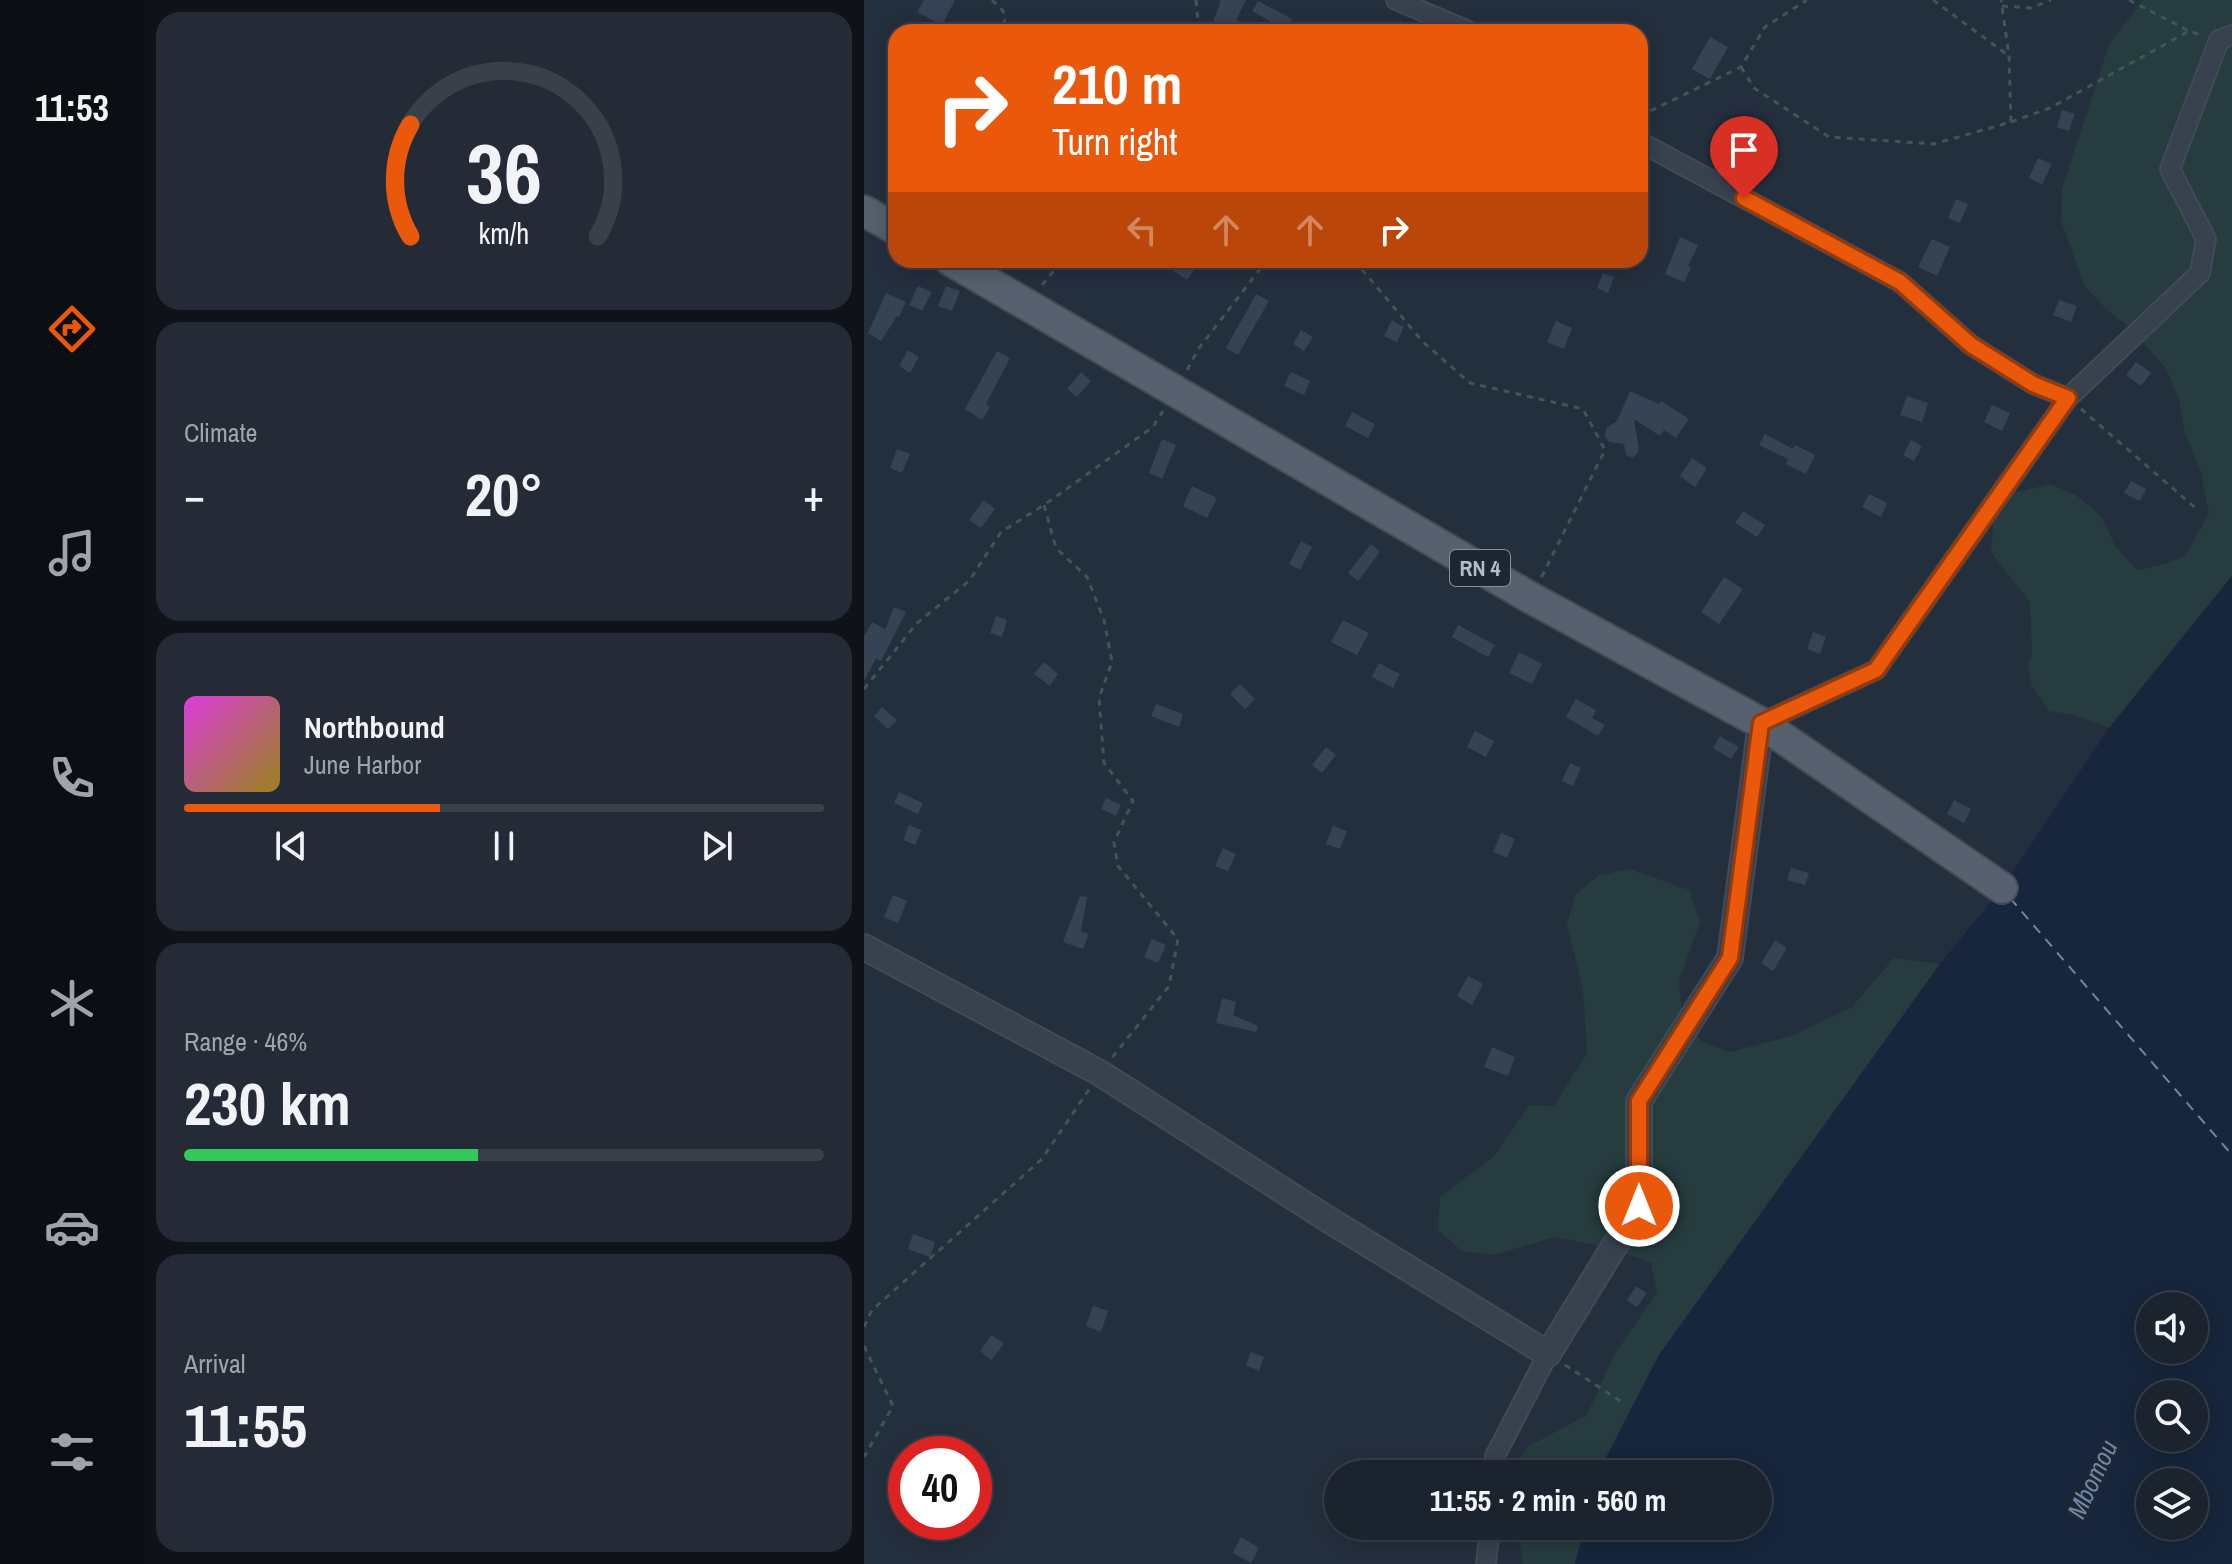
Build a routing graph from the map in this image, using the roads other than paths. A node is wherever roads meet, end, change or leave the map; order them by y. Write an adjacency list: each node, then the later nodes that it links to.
1 (1396, 0): 2 (street)
2 (1452, 24)
3 (2225, 37): 8 (street)
4 (1648, 146): 8 (street)
5 (864, 211): 6 (main road)
6 (888, 224)
7 (964, 268): 9 (main road, RN 4)
8 (2068, 398): 9 (street)
9 (1761, 723): 10 (main road, RN 4); 12 (street)
10 (2002, 888)
11 (864, 947): 12 (street)
12 (1548, 1354): 13 (street)
13 (1495, 1460)
14 (1489, 1540): 15 (street)
15 (1486, 1564)

